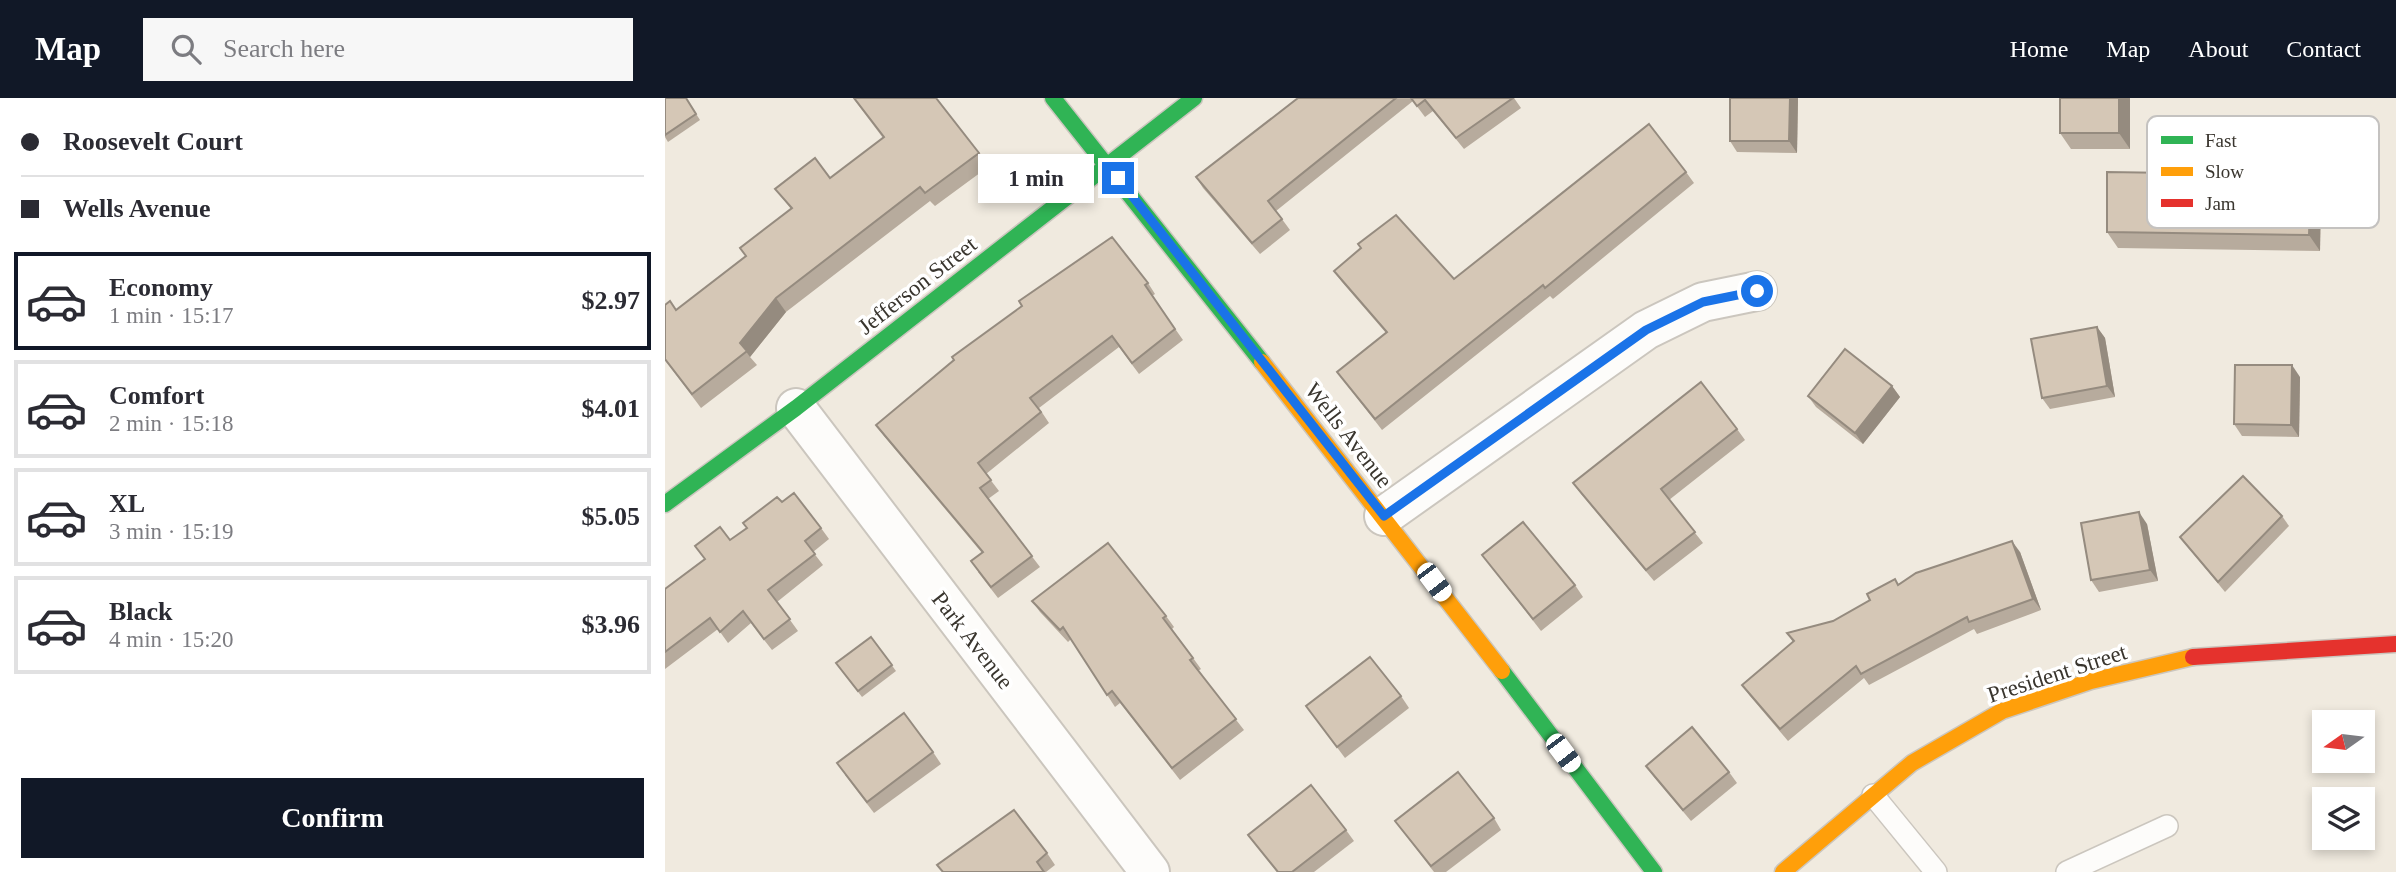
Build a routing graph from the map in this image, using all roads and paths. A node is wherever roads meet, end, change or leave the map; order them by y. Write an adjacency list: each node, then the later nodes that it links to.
1 (1053, 98): 3 (street, Wells Avenue)
2 (1194, 98): 3 (street, Jefferson Street)
3 (1108, 166): 5 (street, Jefferson Street); 7 (street, Wells Avenue)
4 (1757, 291): 7 (street)
5 (796, 408): 6 (street, Jefferson Street); 11 (street, Park Avenue)
6 (665, 504)
7 (1384, 516): 12 (street, Wells Avenue)
8 (2396, 644): 9 (street, President Street)
9 (1873, 795): 13 (street, President Street); 14 (lane)
10 (2167, 826): 15 (lane)
11 (1150, 872)
12 (1654, 872)
13 (1783, 872)
14 (1936, 872)
15 (2067, 872)

